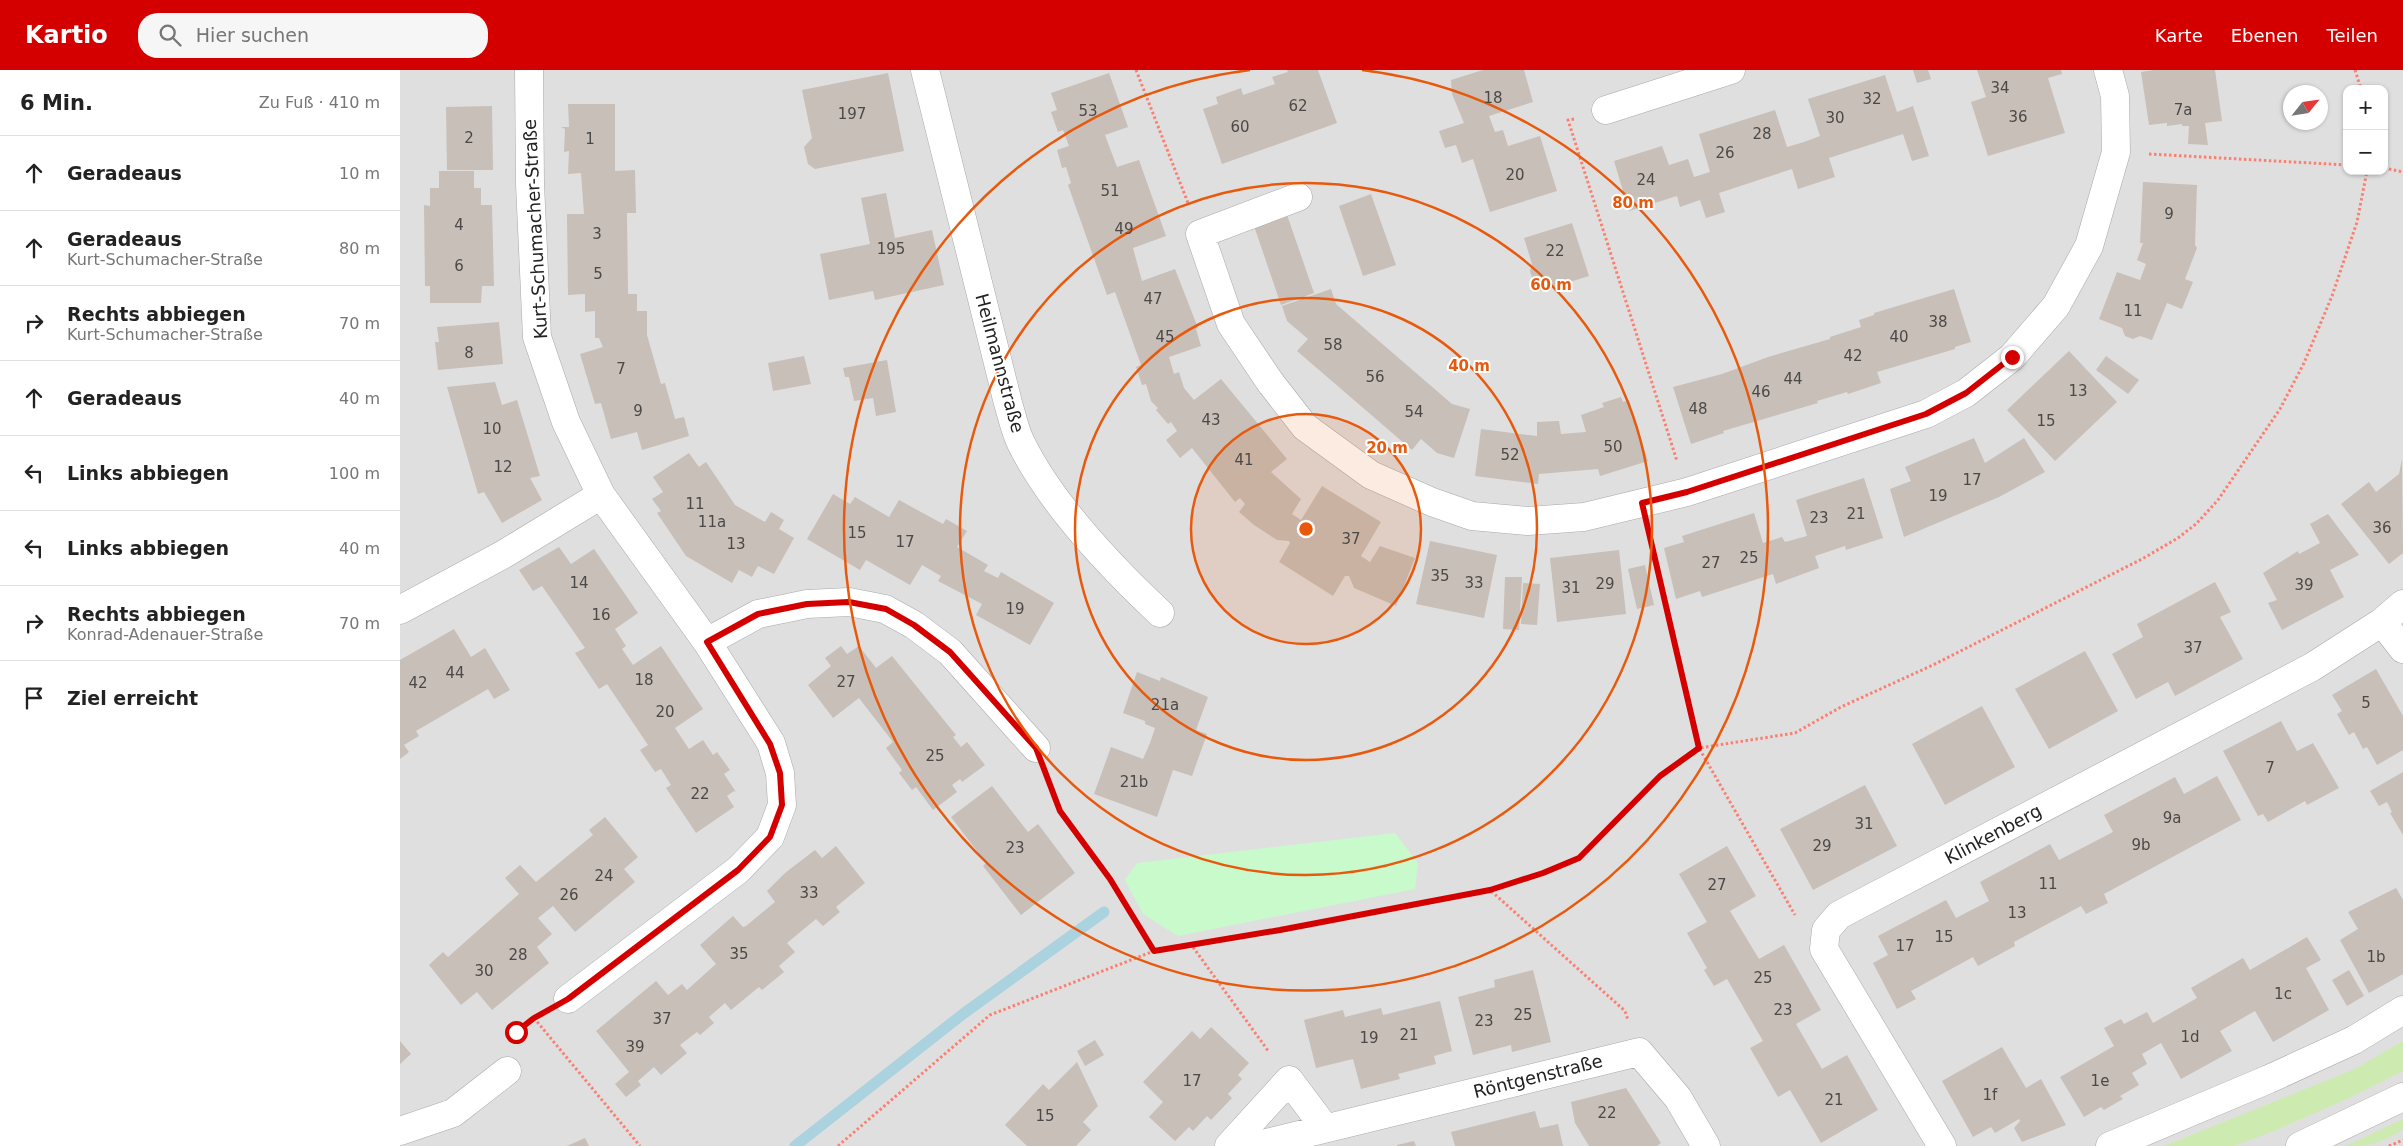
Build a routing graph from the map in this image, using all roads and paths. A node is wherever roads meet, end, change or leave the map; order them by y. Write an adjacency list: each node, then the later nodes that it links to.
1 (530, 70): 17 (street, Kurt-Schumacher-Straße)
2 (925, 70): 21 (street, Heilmannstraße)
3 (1136, 70): 15 (path)
4 (1731, 70): 8 (street)
5 (2108, 70): 9 (street)
6 (2355, 70): 7 (path)
7 (2360, 85)
8 (1606, 110): 16 (path)
9 (2116, 152): 10 (path); 16 (street)
10 (2343, 165)
11 (2388, 169): 12 (path)
12 (2403, 172)
13 (2366, 175): 26 (path)
14 (1298, 198): 15 (street)
15 (1200, 234): 18 (street)
16 (1687, 492): 18 (street)
17 (601, 495): 20 (street); 23 (street, Kurt-Schumacher-Straße)
18 (1642, 503): 26 (path)
19 (2403, 604): 22 (street, Klinkenberg)
20 (400, 610)
21 (1160, 613)
22 (2382, 622): 24 (street); 28 (street, Klinkenberg)
23 (707, 642): 25 (street); 31 (street, Kurt-Schumacher-Straße)
24 (2403, 649)
25 (1036, 748): 30 (path)
26 (1699, 748): 27 (path); 28 (path)
27 (1490, 890): 29 (path); 34 (path)
28 (1826, 930): 41 (street)
29 (1190, 943): 30 (path); 36 (path)
30 (1154, 951): 43 (path)
31 (568, 999): 33 (path)
32 (2403, 1010): 47 (street)
33 (534, 1018): 35 (path); 42 (path)
34 (1639, 1052): 38 (street, Röntgenstraße); 46 (street)
35 (507, 1071): 39 (street)
36 (1289, 1080): 38 (street); 44 (street)
37 (2403, 1096): 48 (street)
38 (1325, 1128): 45 (street, Röntgenstraße)
39 (400, 1131)
40 (2403, 1140): 49 (path)
41 (1936, 1144)
42 (640, 1146)
43 (838, 1146)
44 (1229, 1146)
45 (1254, 1146)
46 (1706, 1146)
47 (2110, 1146)
48 (2300, 1146)
49 (2389, 1146)

